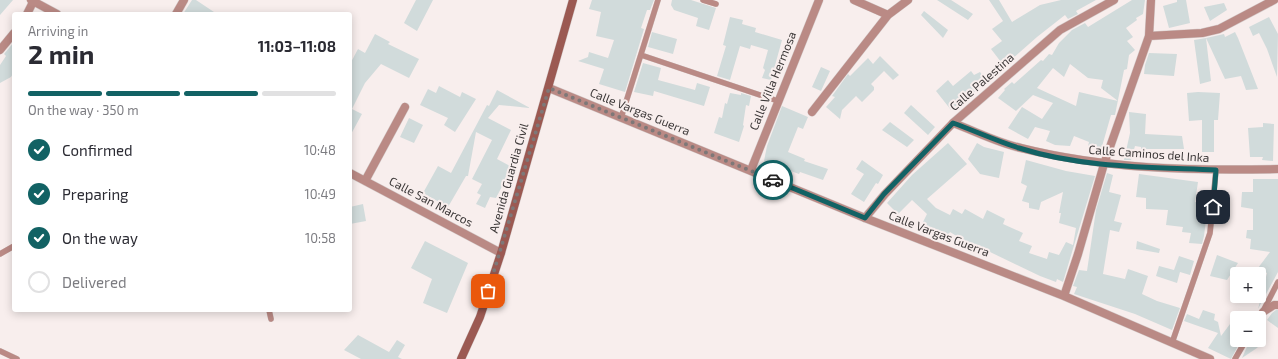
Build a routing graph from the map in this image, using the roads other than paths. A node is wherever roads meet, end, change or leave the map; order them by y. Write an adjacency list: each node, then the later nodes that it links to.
1 (184, 0): 15 (street)
2 (573, 0): 21 (main road, Avenida Guardia Civil)
3 (658, 0): 20 (lane)
4 (703, 0): 12 (lane)
5 (819, 0): 22 (street, Calle Villa Hermosa)
6 (854, 0): 16 (street)
7 (908, 0): 16 (street)
8 (1114, 0): 26 (street, Calle Palestina)
9 (1151, 0): 18 (street)
10 (1274, 0): 18 (street)
11 (33, 1): 13 (street); 14 (street)
12 (716, 4)
13 (28, 12)
14 (53, 12)
15 (177, 12)
16 (888, 15): 24 (street)
17 (12, 35): 19 (street)
18 (1149, 36): 27 (street)
19 (0, 50)
20 (641, 55): 22 (lane); 25 (lane)
21 (549, 88): 25 (street, Calle Vargas Guerra); 35 (main road, Avenida Guardia Civil)
22 (778, 101): 29 (street, Calle Villa Hermosa)
23 (405, 107): 32 (street)
24 (812, 112)
25 (621, 118): 29 (street, Calle Vargas Guerra)
26 (953, 123): 27 (street, Calle Caminos del Inka); 33 (street, Calle Palestina)
27 (1104, 164): 30 (street, Calle Caminos del Inka); 38 (street)
28 (1278, 169): 30 (street, Calle Caminos del Inka)
29 (751, 170): 33 (street, Calle Vargas Guerra)
30 (1216, 170): 44 (lane)
31 (352, 174): 32 (street, Calle San Marcos)
32 (365, 181): 35 (street, Calle San Marcos)
33 (865, 218): 38 (street, Calle Vargas Guerra)
34 (12, 247): 36 (lane)
35 (501, 253): 48 (main road, Avenida Guardia Civil)
36 (0, 254)
37 (1278, 282): 40 (lane)
38 (1064, 296): 44 (street, Calle Vargas Guerra)
39 (1278, 305): 41 (street)
40 (1263, 311)
41 (1266, 311)
42 (269, 312): 43 (lane)
43 (271, 319)
44 (1172, 342): 49 (street, Calle Vargas Guerra)
45 (1242, 347): 50 (lane)
46 (0, 351): 47 (lane)
47 (17, 359)
48 (461, 359)
49 (1210, 359)
50 (1235, 359)

